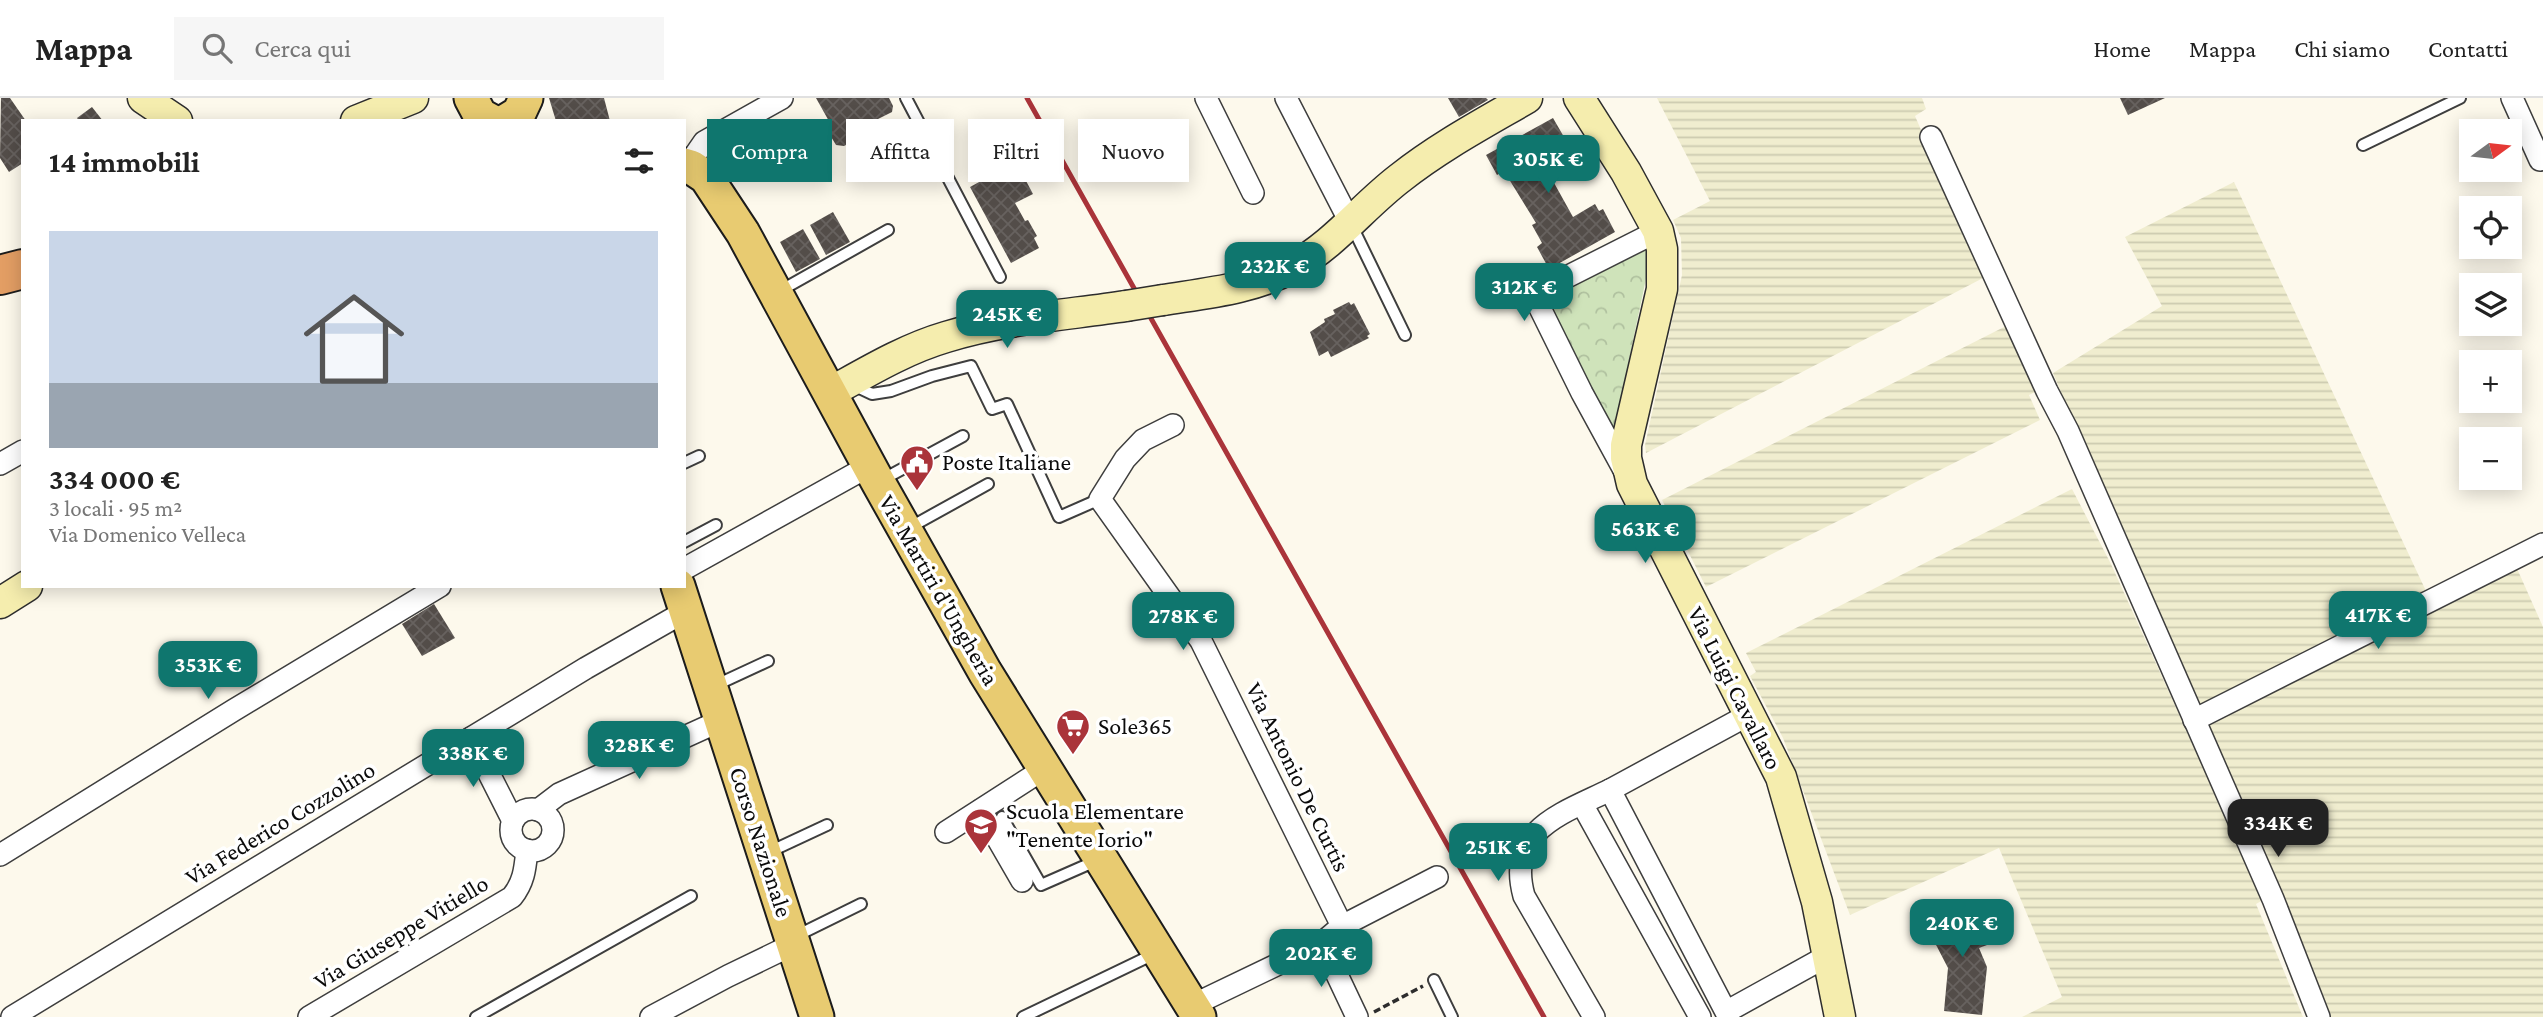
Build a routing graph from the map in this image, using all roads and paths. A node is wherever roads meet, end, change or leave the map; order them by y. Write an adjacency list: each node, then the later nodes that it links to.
1 (143, 98): 13 (street)
2 (413, 98): 14 (street)
3 (471, 98): 15 (main road)
4 (527, 98): 16 (main road); 17 (main road)
5 (782, 98): 21 (street)
6 (906, 98): 30 (lane)
7 (1206, 98): 22 (street)
8 (1286, 98): 23 (street)
9 (1527, 98): 23 (street)
10 (1579, 98): 25 (street, Via Luigi Cavallaro)
11 (2460, 98): 19 (lane)
12 (2512, 98): 20 (street)
13 (174, 119)
14 (361, 119)
15 (487, 119)
16 (509, 119)
17 (535, 119)
18 (1931, 137): 57 (street)
19 (2364, 145)
20 (2541, 163)
21 (688, 166): 31 (main road, Via Martiri d'Ungheria)
22 (1253, 193)
23 (1351, 224): 32 (lane); 33 (street, bridge)
24 (888, 230): 31 (lane)
25 (1658, 231): 42 (street, Via Luigi Cavallaro); 42 (street)
26 (21, 245): 27 (highway)
27 (0, 250)
28 (21, 270): 29 (highway)
29 (0, 275)
30 (1000, 277)
31 (776, 293): 33 (main road, Via Martiri d'Ungheria)
32 (1405, 335)
33 (839, 388): 40 (main road, Via Martiri d'Ungheria); 43 (lane)
34 (1173, 425): 43 (street)
35 (963, 436): 40 (lane)
36 (21, 452): 39 (street)
37 (699, 456): 38 (lane)
38 (686, 462)
39 (0, 464)
40 (873, 474): 45 (main road, Via Martiri d'Ungheria); 48 (street)
41 (988, 484): 45 (lane)
42 (1632, 484): 55 (street, Via Luigi Cavallaro)
43 (1100, 499): 76 (street, Via Antonio De Curtis)
44 (716, 525): 46 (lane)
45 (904, 530): 59 (main road, Via Martiri d'Ungheria)
46 (686, 541)
47 (2543, 544): 57 (street)
48 (686, 568)
49 (24, 588): 52 (street)
50 (437, 588): 70 (street)
51 (682, 599): 54 (main road, Corso Nazionale); 58 (street, Via Federico Cozzolino)
52 (0, 603)
53 (768, 661): 54 (lane)
54 (711, 687): 56 (main road, Corso Nazionale)
55 (1751, 714): 60 (street); 80 (street, Via Luigi Cavallaro)
56 (722, 720): 62 (street); 69 (main road, Corso Nazionale)
57 (2194, 720): 96 (street)
58 (471, 738): 65 (street); 84 (street, Via Federico Cozzolino)
59 (1044, 769): 63 (street); 71 (main road, Via Martiri d'Ungheria)
60 (1610, 790): 61 (street); 83 (street)
61 (1582, 804): 93 (street); 94 (street)
62 (538, 810): 65 (street); 68 (street)
63 (981, 810): 67 (street); 73 (street)
64 (1002, 817): 71 (lane)
65 (513, 821): 68 (street)
66 (827, 825): 69 (lane)
67 (947, 832)
68 (527, 850): 85 (street, Via Giuseppe Vitiello)
69 (765, 854): 77 (main road, Corso Nazionale)
70 (0, 855)
71 (1101, 859): 79 (main road, Via Martiri d'Ungheria)
72 (1437, 877): 76 (street)
73 (1023, 881)
74 (691, 895): 86 (lane)
75 (861, 904): 77 (lane)
76 (1342, 926): 78 (street)
77 (793, 941): 87 (street); 88 (main road, Corso Nazionale)
78 (1322, 943): 82 (street); 90 (street)
79 (1160, 951): 82 (main road, Via Martiri d'Ungheria); 89 (lane)
80 (1829, 955): 83 (street); 95 (street, Via Luigi Cavallaro)
81 (1434, 980): 91 (path); 92 (lane)
82 (1196, 1011)
83 (1722, 1015)
84 (12, 1017)
85 (309, 1017)
86 (476, 1017)
87 (651, 1017)
88 (817, 1017)
89 (1023, 1017)
90 (1357, 1017)
91 (1364, 1017)
92 (1452, 1017)
93 (1594, 1017)
94 (1700, 1017)
95 (1840, 1017)
96 (2319, 1017)

